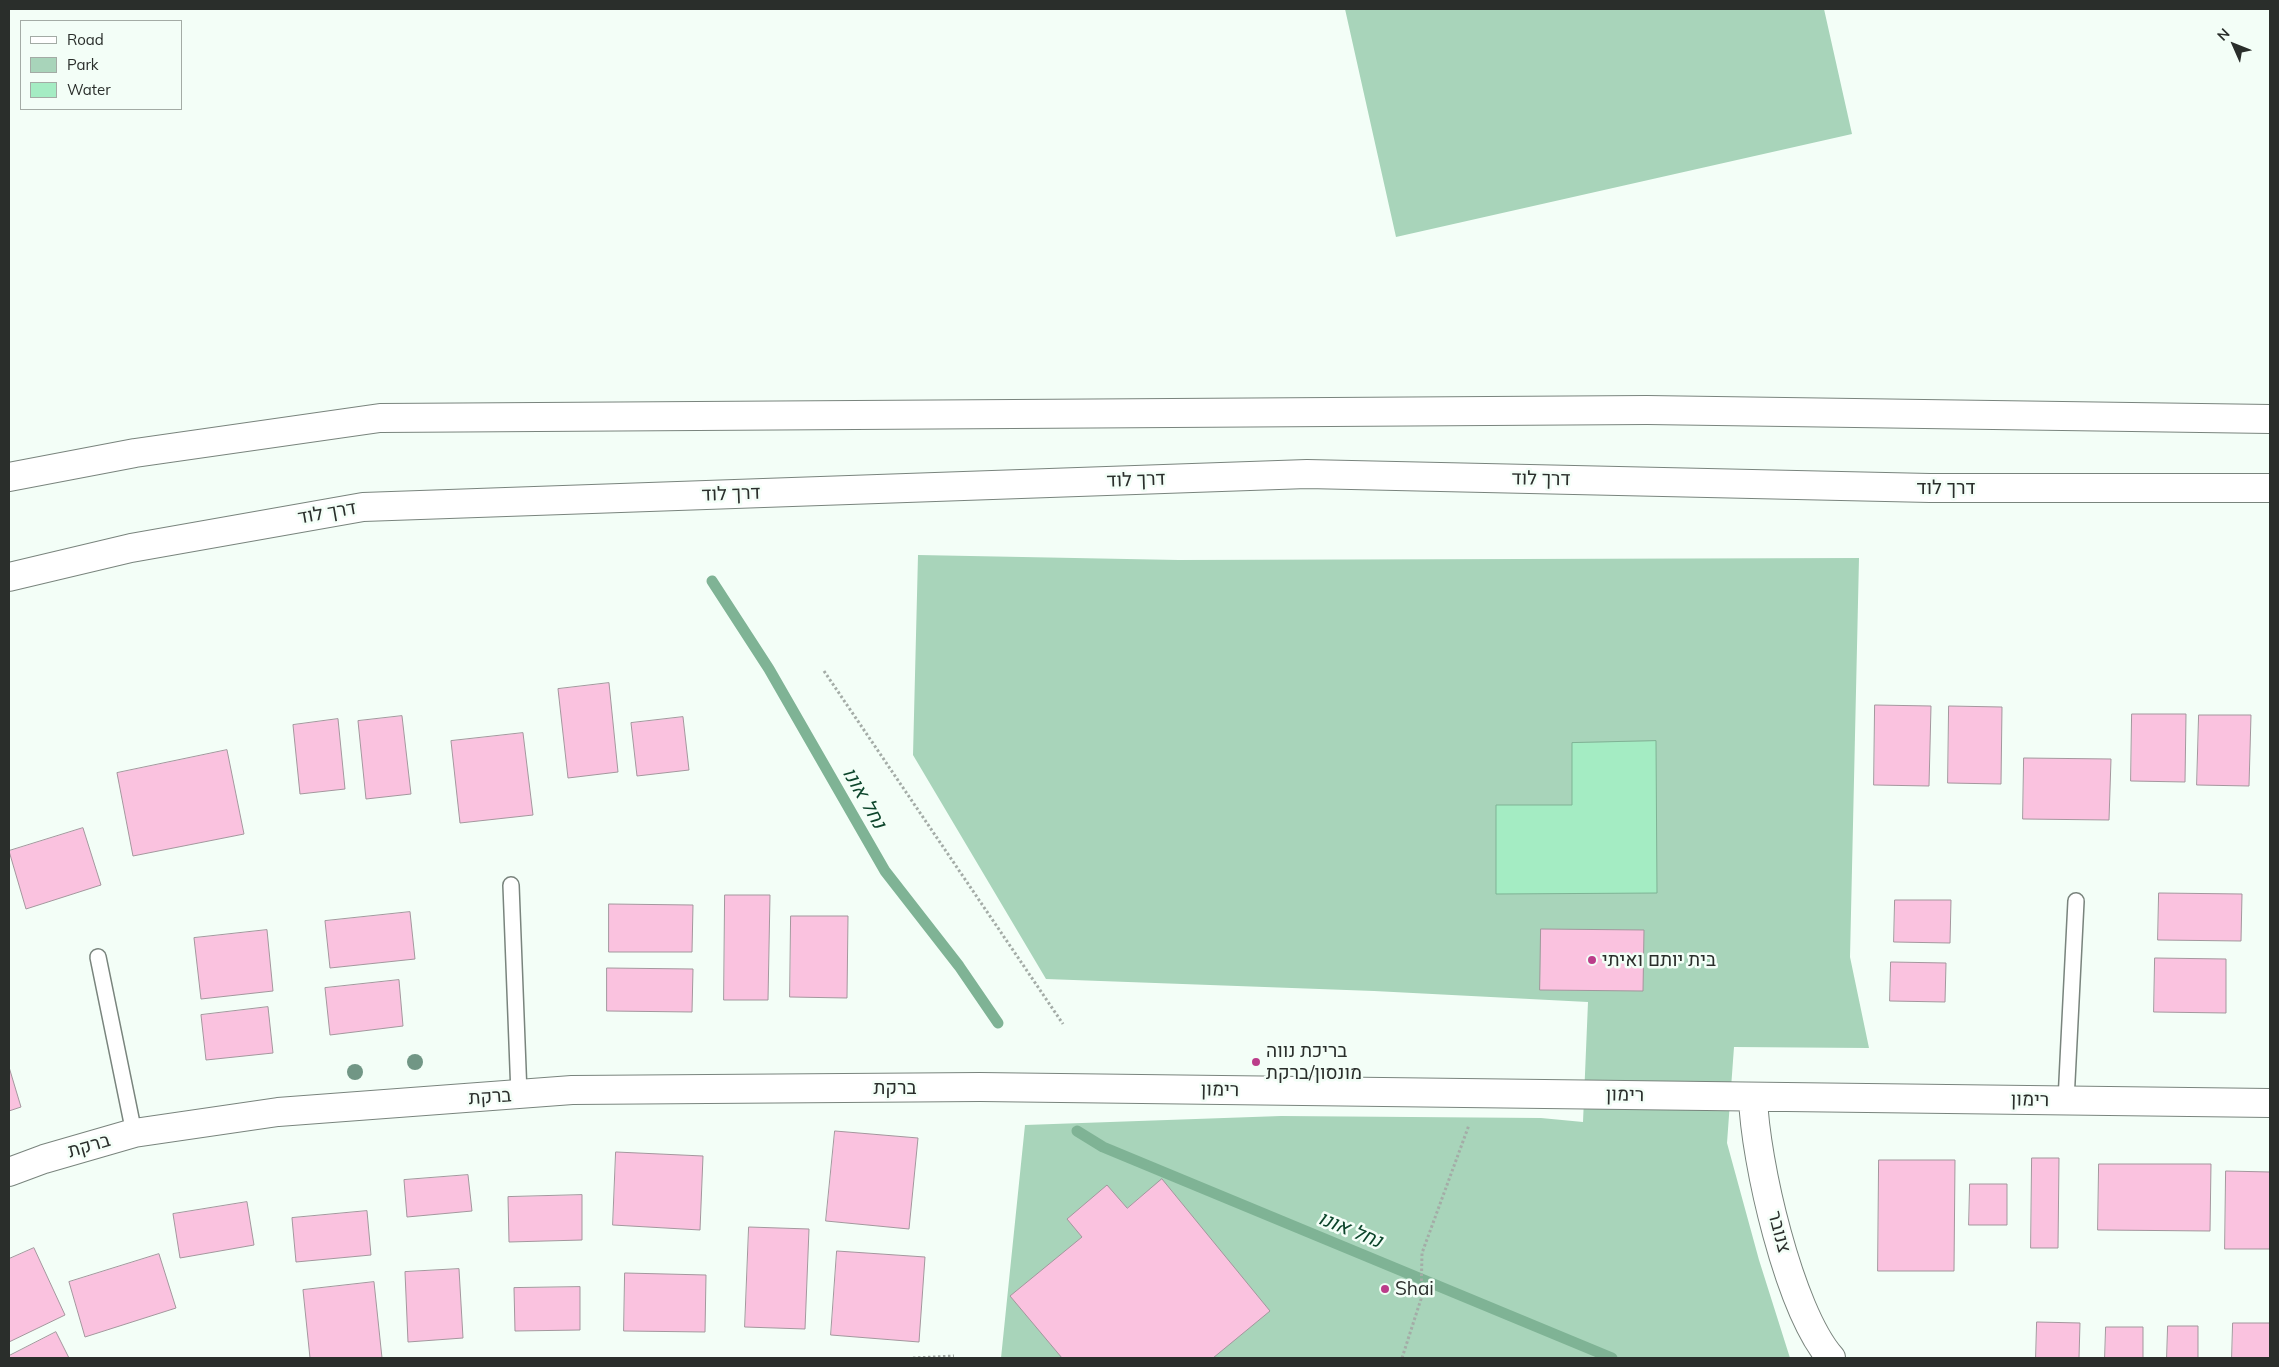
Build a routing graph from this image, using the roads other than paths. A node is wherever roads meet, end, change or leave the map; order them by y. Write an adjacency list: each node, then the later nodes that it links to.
1 (2270, 420): 2 (main road)
2 (9, 477)
3 (2270, 488): 4 (main road, דרך לוד)
4 (9, 577)
5 (511, 885): 9 (lane)
6 (2076, 901): 11 (lane)
7 (98, 957): 13 (lane)
8 (980, 1087): 9 (main road, ברקת); 10 (main road, רימון)
9 (519, 1095): 13 (main road, ברקת)
10 (1753, 1097): 11 (main road, רימון); 15 (main road, צנובר)
11 (2066, 1101): 12 (main road, רימון)
12 (2270, 1103)
13 (134, 1133): 14 (main road, ברקת)
14 (9, 1172)
15 (1831, 1358)

